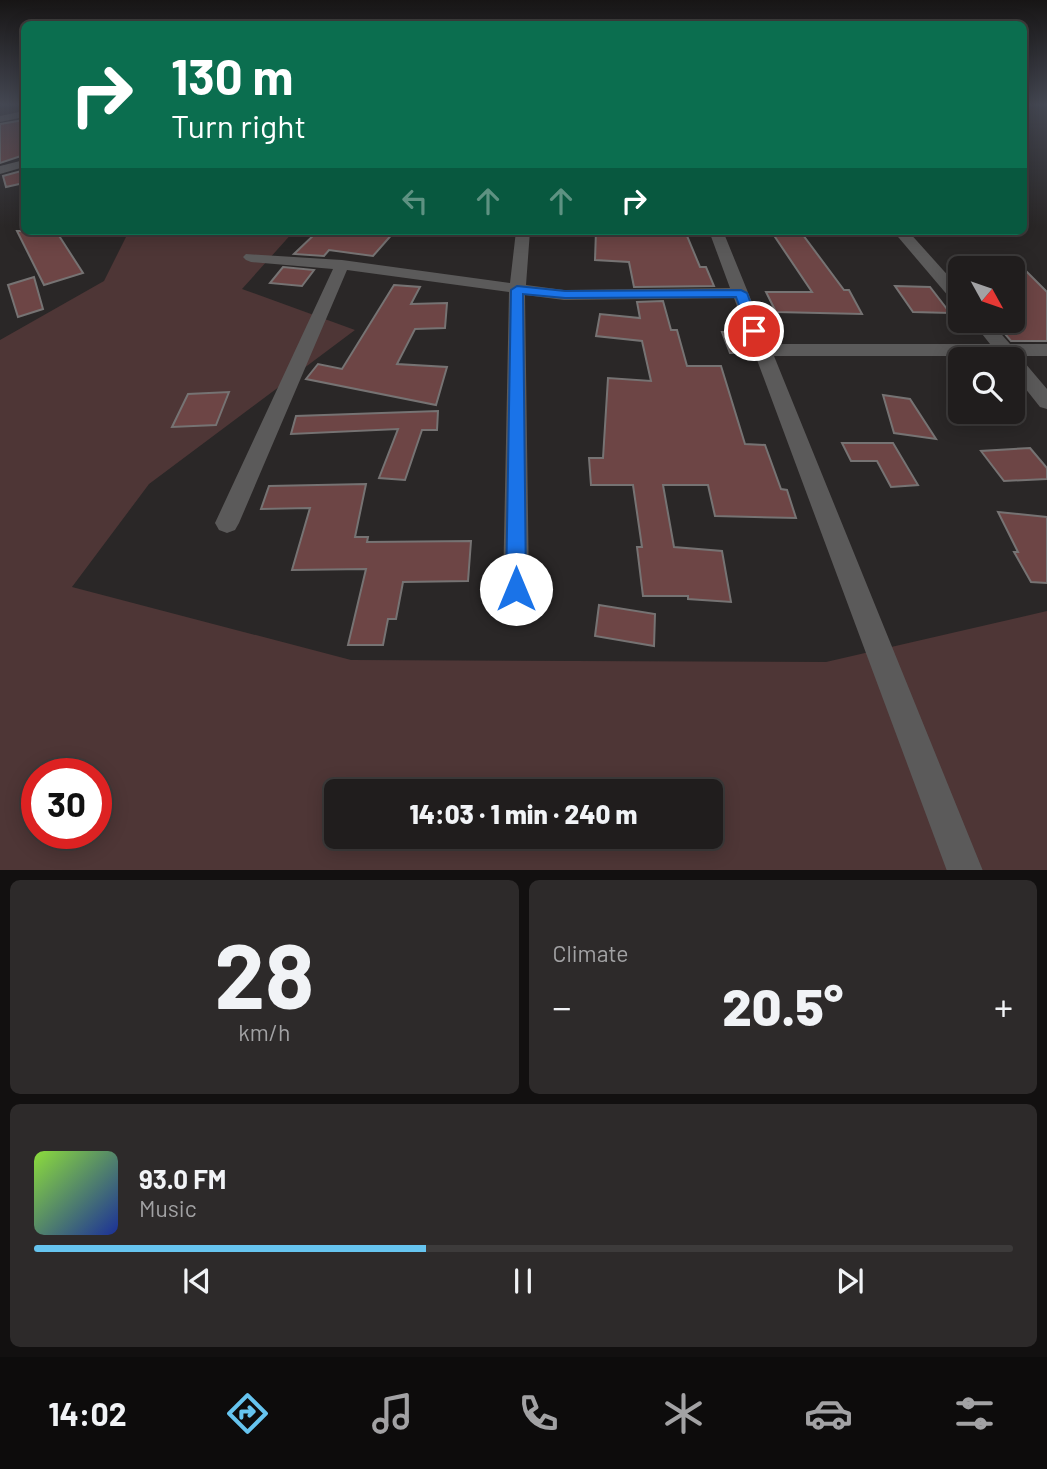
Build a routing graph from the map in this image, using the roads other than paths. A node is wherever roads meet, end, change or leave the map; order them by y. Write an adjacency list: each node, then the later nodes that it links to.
1 (21, 165): 2 (street)
2 (0, 170)
3 (523, 235): 9 (street)
4 (718, 235): 10 (street)
5 (904, 235): 8 (street)
6 (251, 257): 7 (street)
7 (342, 265): 9 (street); 19 (street)
8 (948, 285)
9 (517, 290): 10 (street); 20 (street)
10 (741, 293): 13 (street)
11 (990, 333): 12 (street)
12 (1002, 347)
13 (761, 350): 16 (street); 21 (street)
14 (1047, 350): 15 (street)
15 (1025, 354)
16 (948, 355)
17 (1025, 375): 18 (street)
18 (1047, 402)
19 (227, 523)
20 (516, 589)
21 (965, 870)

